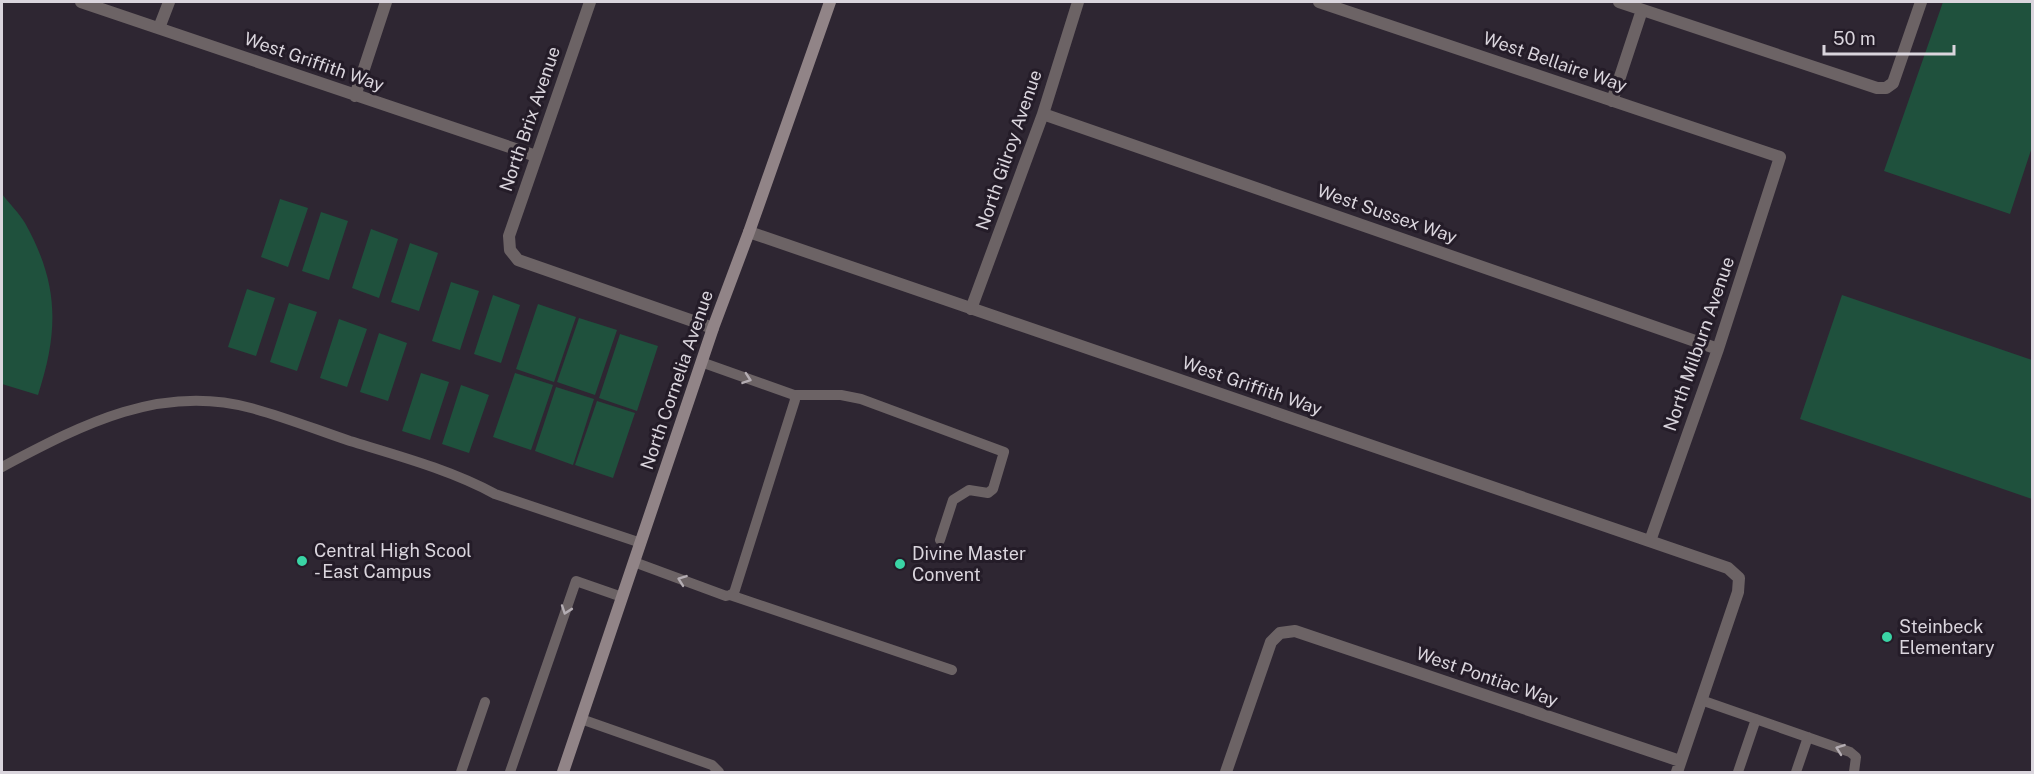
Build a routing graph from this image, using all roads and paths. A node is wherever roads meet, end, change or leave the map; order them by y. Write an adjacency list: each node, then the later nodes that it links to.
1 (81, 2): 11 (street, West Griffith Way)
2 (169, 2): 11 (street)
3 (386, 2): 12 (street)
4 (590, 2): 15 (street, North Brix Avenue)
5 (830, 2): 17 (street, North Cornelia Avenue)
6 (1078, 2): 14 (street, North Gilroy Avenue)
7 (1319, 2): 13 (street, West Bellaire Way)
8 (1619, 2): 10 (street)
9 (1921, 2): 10 (street)
10 (1642, 10): 13 (street)
11 (159, 28): 12 (street, West Griffith Way)
12 (355, 96): 15 (street, West Griffith Way)
13 (1612, 100): 16 (street, West Bellaire Way)
14 (1043, 114): 18 (street, North Gilroy Avenue); 20 (street, West Sussex Way)
15 (536, 156): 19 (street, North Brix Avenue)
16 (1780, 157): 20 (street, North Milburn Avenue)
17 (749, 232): 18 (street, West Griffith Way); 19 (street, North Cornelia Avenue)
18 (971, 309): 25 (street, West Griffith Way)
19 (713, 328): 21 (street, North Cornelia Avenue)
20 (1718, 349): 25 (street, North Milburn Avenue)
21 (701, 363): 22 (lane, one-way to 22); 26 (street, North Cornelia Avenue)
22 (794, 395): 24 (lane); 28 (lane)
23 (2, 467): 26 (lane)
24 (940, 540)
25 (1650, 541): 31 (street, West Griffith Way)
26 (641, 543): 27 (street, North Cornelia Avenue)
27 (634, 562): 28 (lane, one-way to 27); 29 (street, North Cornelia Avenue)
28 (730, 595): 30 (lane)
29 (622, 597): 34 (street, North Cornelia Avenue); 38 (lane, one-way to 38)
30 (952, 670)
31 (1701, 700): 33 (lane); 36 (street)
32 (485, 702): 37 (lane)
33 (1756, 719): 35 (lane); 42 (lane)
34 (580, 720): 39 (street, North Cornelia Avenue); 40 (lane)
35 (1808, 737): 43 (lane); 44 (lane, one-way to 35)
36 (1678, 767): 41 (street, West Pontiac Way)
37 (461, 772)
38 (510, 772)
39 (563, 772)
40 (719, 772)
41 (1226, 772)
42 (1738, 772)
43 (1796, 772)
44 (1854, 772)

